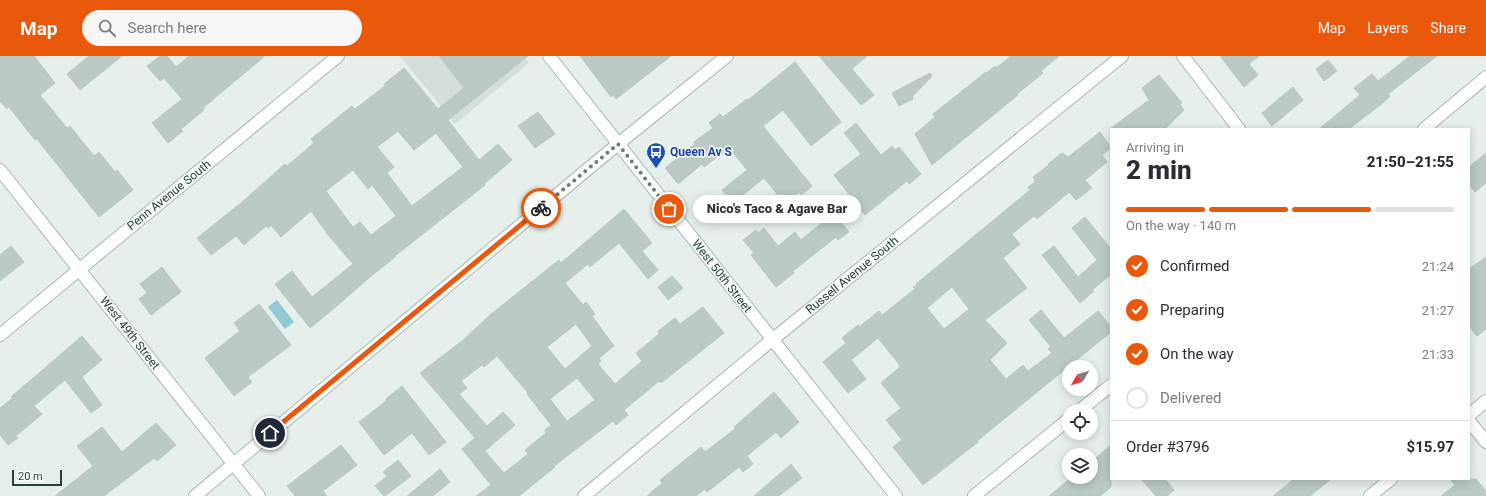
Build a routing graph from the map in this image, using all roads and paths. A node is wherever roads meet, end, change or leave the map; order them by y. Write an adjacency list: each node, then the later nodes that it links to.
1 (338, 56): 11 (street, Penn Avenue South)
2 (549, 56): 9 (street, West 50th Street)
3 (727, 56): 9 (street)
4 (1122, 56): 13 (street, Russell Avenue South)
5 (1183, 56): 7 (street)
6 (1486, 77): 8 (street)
7 (1238, 128)
8 (1425, 128)
9 (618, 144): 13 (street, West 50th Street); 21 (street)
10 (0, 170): 11 (street, West 49th Street)
11 (79, 269): 12 (street, Penn Avenue South); 21 (street, West 49th Street)
12 (0, 335)
13 (772, 340): 25 (street, Russell Avenue South); 26 (street, West 50th Street)
14 (1110, 386): 16 (street)
15 (1486, 401): 17 (street)
16 (1088, 404)
17 (1470, 414)
18 (1470, 422): 20 (street)
19 (1062, 425): 27 (street)
20 (1486, 442)
21 (234, 464): 23 (street); 24 (street, West 49th Street)
22 (1390, 480): 28 (street)
23 (195, 496)
24 (259, 496)
25 (584, 496)
26 (896, 496)
27 (974, 496)
28 (1370, 496)

